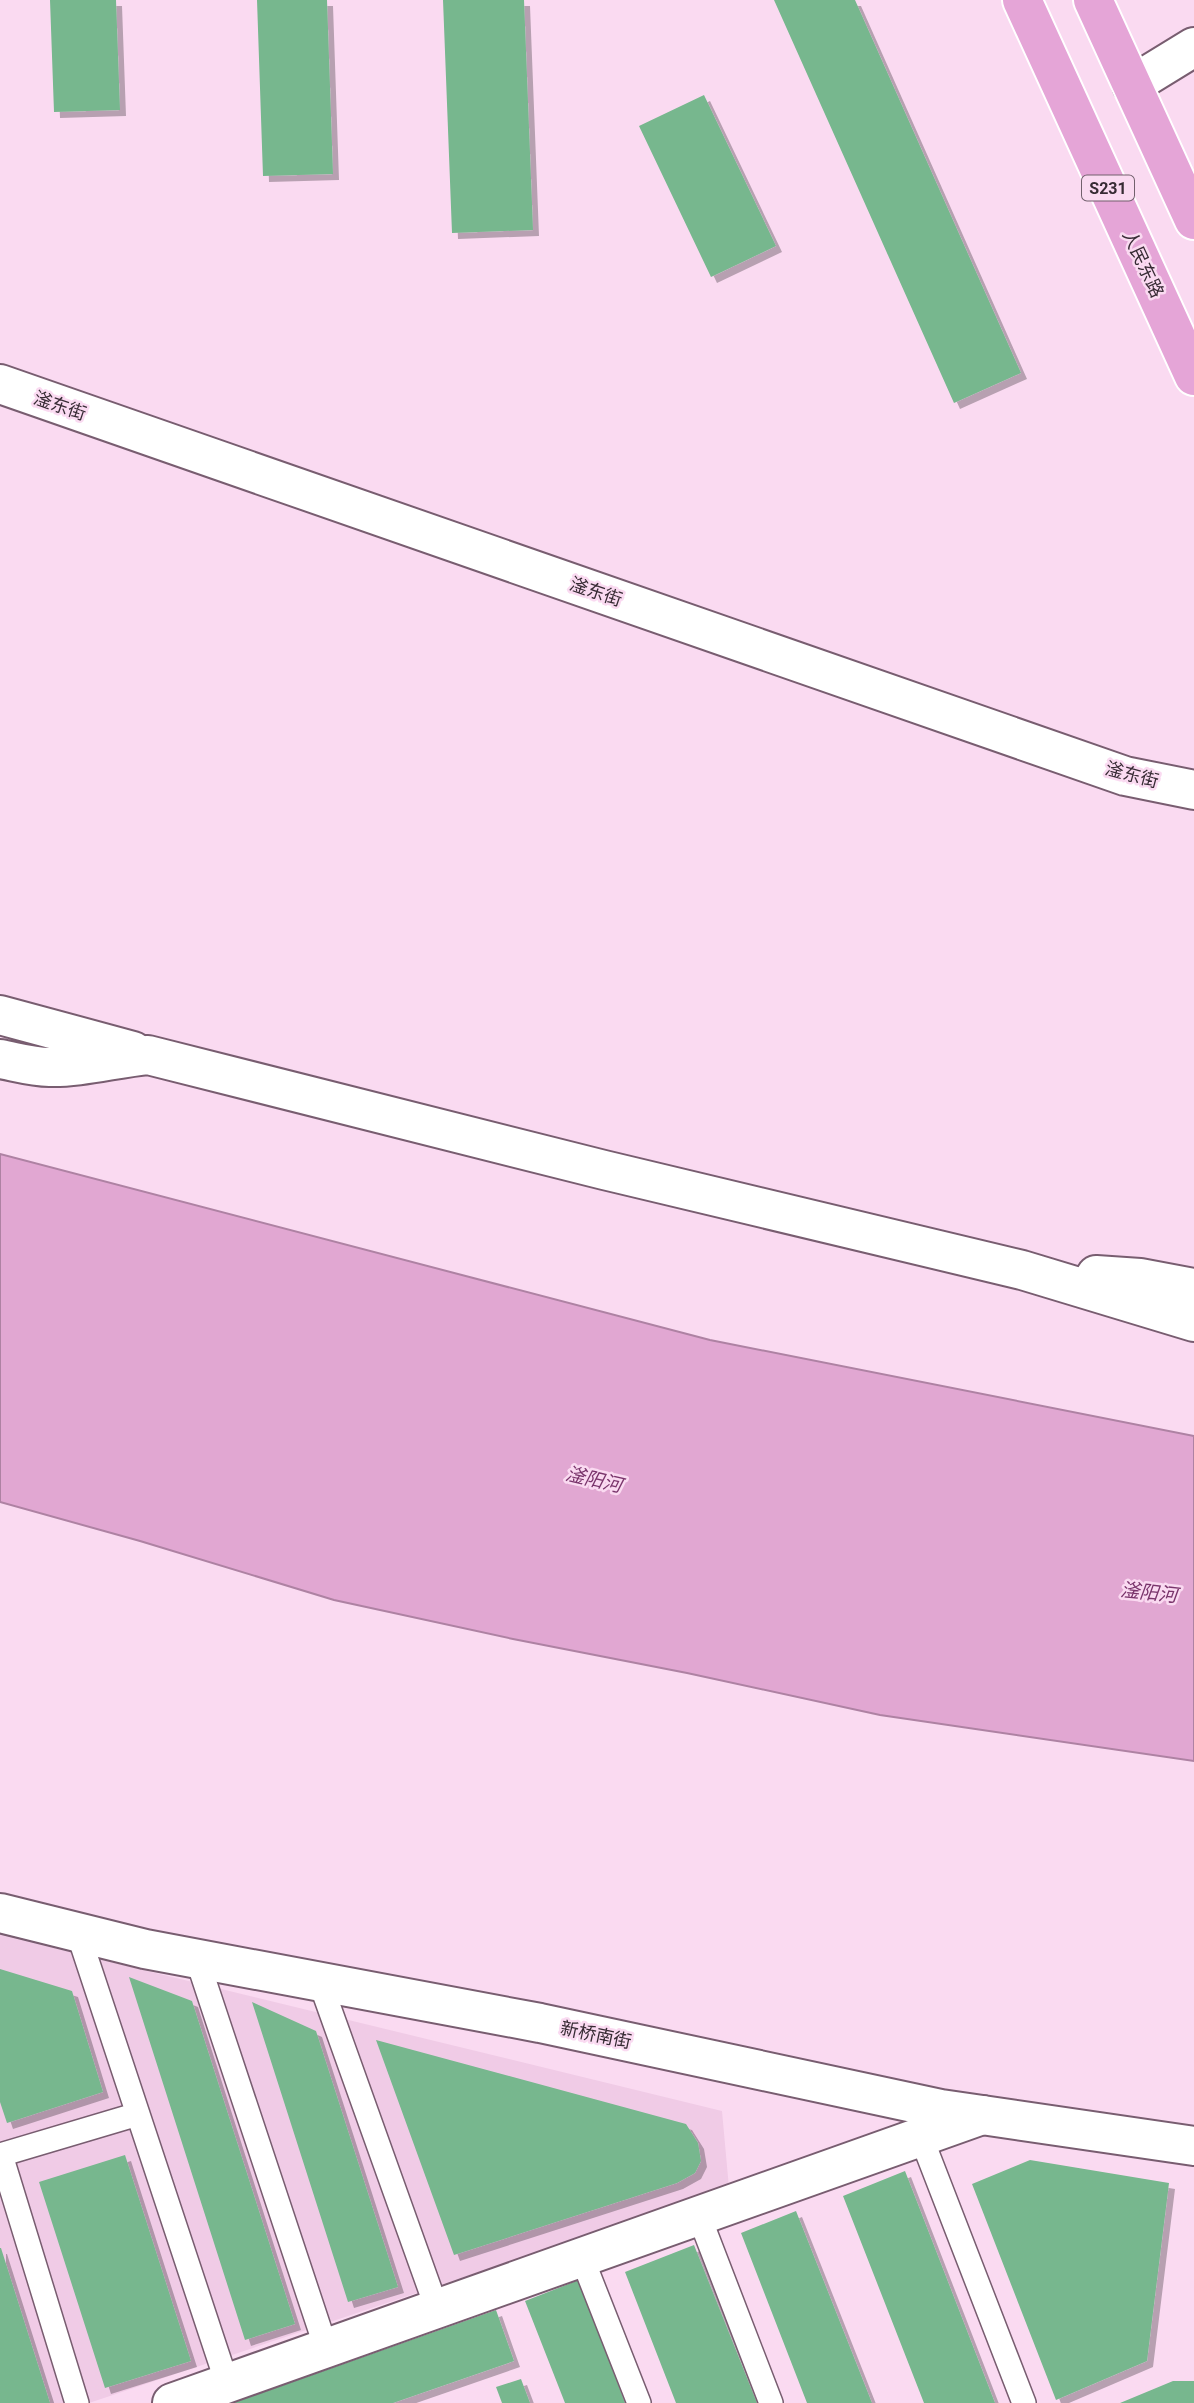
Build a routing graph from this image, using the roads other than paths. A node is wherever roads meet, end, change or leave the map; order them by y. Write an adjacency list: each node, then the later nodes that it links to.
1 (1022, 0): 6 (main road, 人民东路 / S231)
2 (1093, 0): 4 (main road)
3 (1194, 47): 4 (street)
4 (1132, 85): 5 (main road)
5 (1194, 220)
6 (1194, 376)
7 (0, 384): 8 (street, 滏东街)
8 (1194, 790)
9 (0, 1015): 10 (street)
10 (148, 1055): 11 (street); 12 (street)
11 (0, 1059)
12 (1023, 1270): 13 (street); 14 (street)
13 (1194, 1288)
14 (1194, 1322)
15 (0, 1913): 16 (street, 新桥南街)
16 (78, 1933): 17 (street, 新桥南街); 19 (lane)
17 (197, 1959): 18 (street, 新桥南街); 27 (lane)
18 (320, 1982): 20 (street, 新桥南街); 26 (lane)
19 (138, 2113): 23 (lane); 28 (lane)
20 (982, 2115): 21 (street); 22 (street, 新桥南街)
21 (921, 2137): 24 (street); 33 (lane)
22 (1194, 2146)
23 (0, 2155): 29 (lane)
24 (699, 2216): 25 (street); 32 (lane)
25 (582, 2258): 26 (street); 31 (lane)
26 (437, 2309): 27 (street)
27 (326, 2348): 28 (street)
28 (227, 2384): 30 (street)
29 (77, 2403)
30 (172, 2403)
31 (639, 2403)
32 (771, 2403)
33 (1024, 2403)

